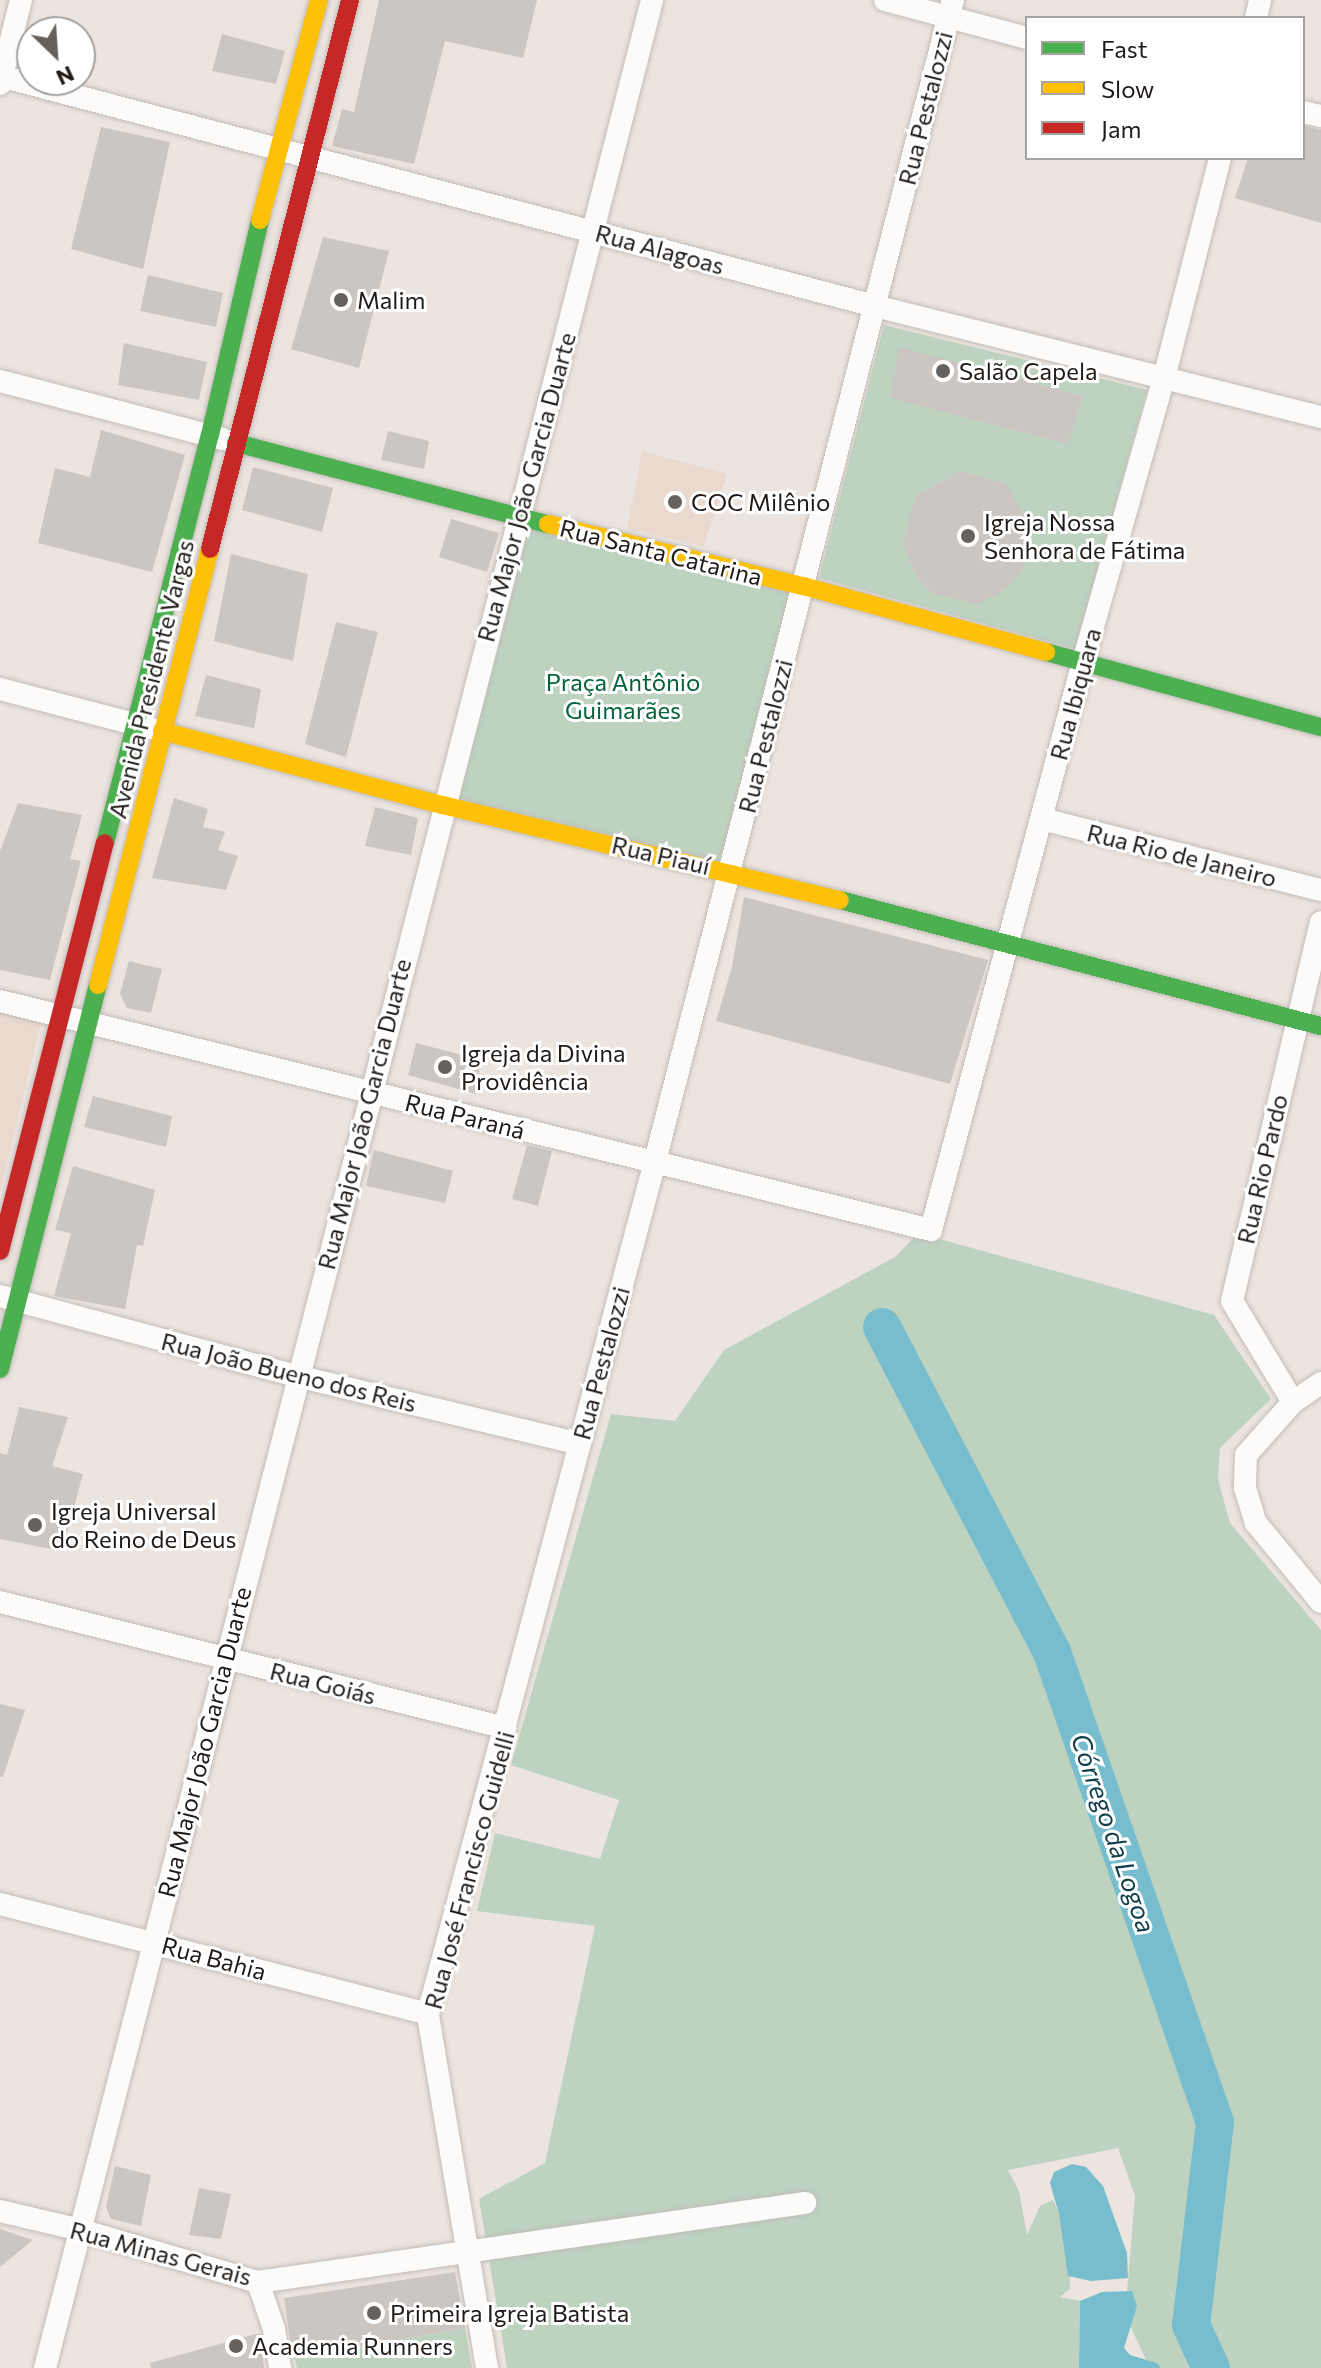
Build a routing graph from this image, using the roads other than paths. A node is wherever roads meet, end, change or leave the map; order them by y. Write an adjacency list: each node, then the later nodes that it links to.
1 (21, 0): 8 (street)
2 (319, 0): 9 (main road, Avenida Presidente Vargas)
3 (350, 0): 10 (main road, Avenida Presidente Vargas)
4 (652, 0): 12 (street, Rua Major João Garcia Duarte)
5 (885, 0): 6 (street)
6 (951, 8): 7 (street); 13 (street, Rua Pestalozzi)
7 (1025, 37)
8 (1, 79): 9 (street, Rua Alagoas)
9 (276, 152): 10 (street, Rua Alagoas); 17 (main road, Avenida Presidente Vargas)
10 (309, 160): 12 (street, Rua Alagoas); 18 (main road, Avenida Presidente Vargas)
11 (1219, 160): 14 (street, Rua Ibiquara)
12 (592, 231): 13 (street, Rua Alagoas); 19 (street, Rua Major João Garcia Duarte)
13 (875, 306): 14 (street, Rua Alagoas); 20 (street, Rua Pestalozzi)
14 (1164, 378): 16 (street, Rua Alagoas); 21 (street, Rua Ibiquara)
15 (0, 381): 17 (street, Rua Santa Catarina)
16 (1321, 417)
17 (210, 435): 18 (street, Rua Santa Catarina); 23 (main road, Avenida Presidente Vargas)
18 (236, 443): 19 (main road, Rua Santa Catarina); 25 (main road, Avenida Presidente Vargas)
19 (518, 517): 20 (main road, Rua Santa Catarina); 26 (street, Rua Major João Garcia Duarte)
20 (803, 586): 21 (main road, Rua Santa Catarina); 28 (street, Rua Pestalozzi)
21 (1083, 662): 24 (main road, Rua Santa Catarina); 27 (street, Rua Ibiquara)
22 (0, 689): 23 (street, Rua Piauí)
23 (136, 724): 25 (street, Rua Piauí); 33 (main road, Avenida Presidente Vargas)
24 (1321, 727)
25 (162, 731): 26 (main road, Rua Piauí); 35 (main road, Avenida Presidente Vargas)
26 (443, 805): 28 (main road, Rua Piauí); 37 (street, Rua Major João Garcia Duarte)
27 (1042, 819): 29 (street, Rua Rio de Janeiro); 31 (street, Rua Ibiquara)
28 (730, 871): 31 (main road, Rua Piauí); 38 (street, Rua Pestalozzi)
29 (1321, 890)
30 (1321, 922): 34 (street, Rua Rio Pardo)
31 (1010, 944): 34 (main road, Rua Piauí); 39 (street, Rua Ibiquara)
32 (0, 1001): 33 (street, Rua Paraná)
33 (60, 1016): 35 (street, Rua Paraná); 40 (main road, Avenida Presidente Vargas)
34 (1295, 1020): 36 (main road, Rua Piauí); 45 (street, Rua Rio Pardo)
35 (88, 1023): 37 (street, Rua Paraná); 41 (main road, Avenida Presidente Vargas)
36 (1321, 1026)
37 (369, 1091): 38 (street, Rua Paraná); 43 (street, Rua Major João Garcia Duarte)
38 (654, 1165): 39 (street, Rua Paraná); 46 (street, Rua Pestalozzi)
39 (931, 1230)
40 (0, 1251)
41 (9, 1299): 42 (main road, Avenida Presidente Vargas); 43 (street, Rua João Bueno dos Reis)
42 (0, 1369)
43 (297, 1376): 46 (street, Rua João Bueno dos Reis); 50 (street, Rua Major João Garcia Duarte)
44 (1321, 1383): 45 (street)
45 (1293, 1402): 49 (street)
46 (580, 1444): 47 (street, Rua Pestalozzi)
47 (573, 1470): 51 (street, Rua José Francisco Guidelli)
48 (0, 1602): 50 (street, Rua Goiás)
49 (1321, 1602)
50 (225, 1659): 51 (street, Rua Goiás); 53 (street, Rua Major João Garcia Duarte)
51 (506, 1728): 54 (street, Rua José Francisco Guidelli)
52 (0, 1904): 53 (street, Rua Bahia)
53 (154, 1942): 54 (street, Rua Bahia); 57 (street, Rua Major João Garcia Duarte)
54 (428, 2014): 58 (street, Rua José Francisco Guidelli)
55 (805, 2203): 58 (street, Rua Minas Gerais)
56 (0, 2211): 57 (street, Rua Minas Gerais)
57 (81, 2230): 59 (street, Rua Minas Gerais); 60 (street, Rua Major João Garcia Duarte)
58 (465, 2252): 59 (street, Rua Minas Gerais); 62 (street, Rua José Francisco Guidelli)
59 (258, 2282): 61 (street)
60 (45, 2368)
61 (280, 2368)
62 (487, 2368)

